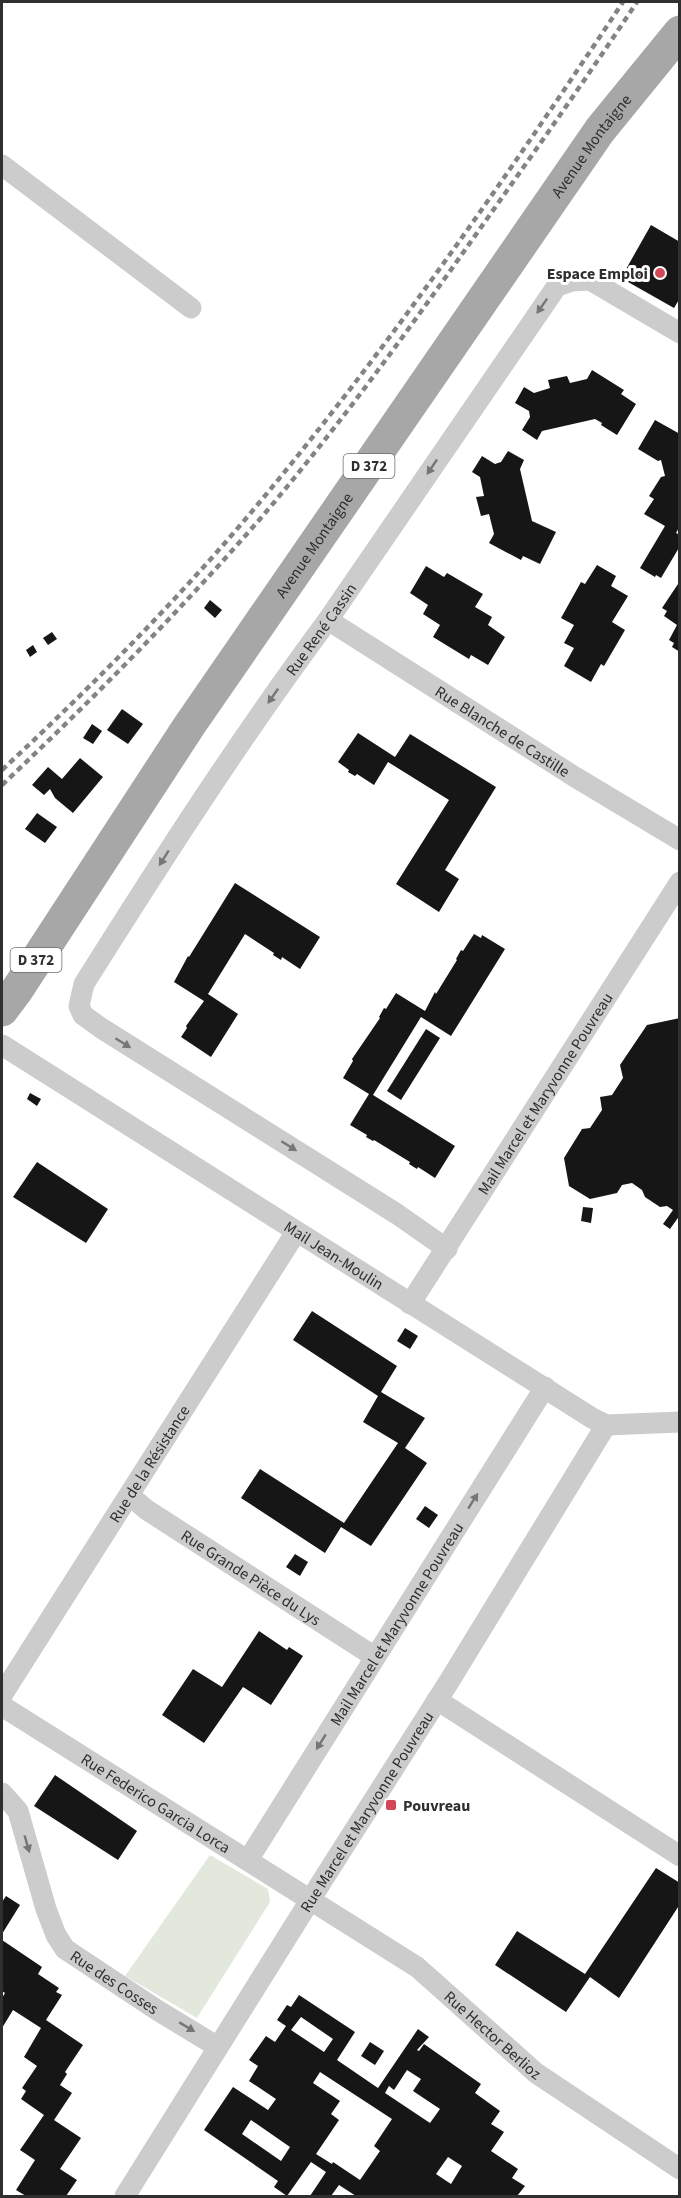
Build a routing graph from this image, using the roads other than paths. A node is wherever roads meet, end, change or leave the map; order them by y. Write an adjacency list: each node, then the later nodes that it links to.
1 (680, 32): 8 (main road, Avenue Montaigne / D 372)
2 (2, 165): 3 (street)
3 (191, 308)
4 (680, 333): 5 (street, Rue René Cassin, one-way to 5)
5 (328, 620): 6 (street, Rue Blanche de Castille); 11 (street, Rue René Cassin, one-way to 11)
6 (680, 840)
7 (680, 882): 11 (street, Mail Marcel et Maryvonne Pouvreau)
8 (2, 1010)
9 (2, 1045): 10 (street, Mail Jean-Moulin)
10 (296, 1232): 12 (street, Mail Jean-Moulin); 16 (street, Rue de la Résistance)
11 (447, 1249): 12 (street, Mail Marcel et Maryvonne Pouvreau)
12 (410, 1304): 13 (street, Mail Jean-Moulin)
13 (544, 1387): 15 (street, Mail Jean-Moulin); 17 (street, Mail Marcel et Maryvonne Pouvreau, one-way to 13)
14 (680, 1422): 15 (street)
15 (606, 1425): 19 (street, Rue Marcel et Maryvonne Pouvreau)
16 (130, 1496): 17 (street, Rue Grande Pièce du Lys); 18 (street, Rue de la Résistance)
17 (375, 1657): 23 (street, Mail Marcel et Maryvonne Pouvreau, one-way to 23)
18 (2, 1695)
19 (437, 1700): 22 (street); 24 (street, Rue Marcel et Maryvonne Pouvreau)
20 (2, 1706): 23 (street, Rue Federico Garcia Lorca)
21 (2, 1793): 25 (street, Rue des Cosses, one-way to 25)
22 (680, 1856)
23 (248, 1860): 24 (street, Rue Federico Garcia Lorca)
24 (311, 1899): 25 (street, Rue Marcel et Maryvonne Pouvreau); 26 (street, Rue Hector Berlioz)
25 (218, 2047): 27 (street, Rue Marcel et Maryvonne Pouvreau)
26 (680, 2169)
27 (125, 2196)

